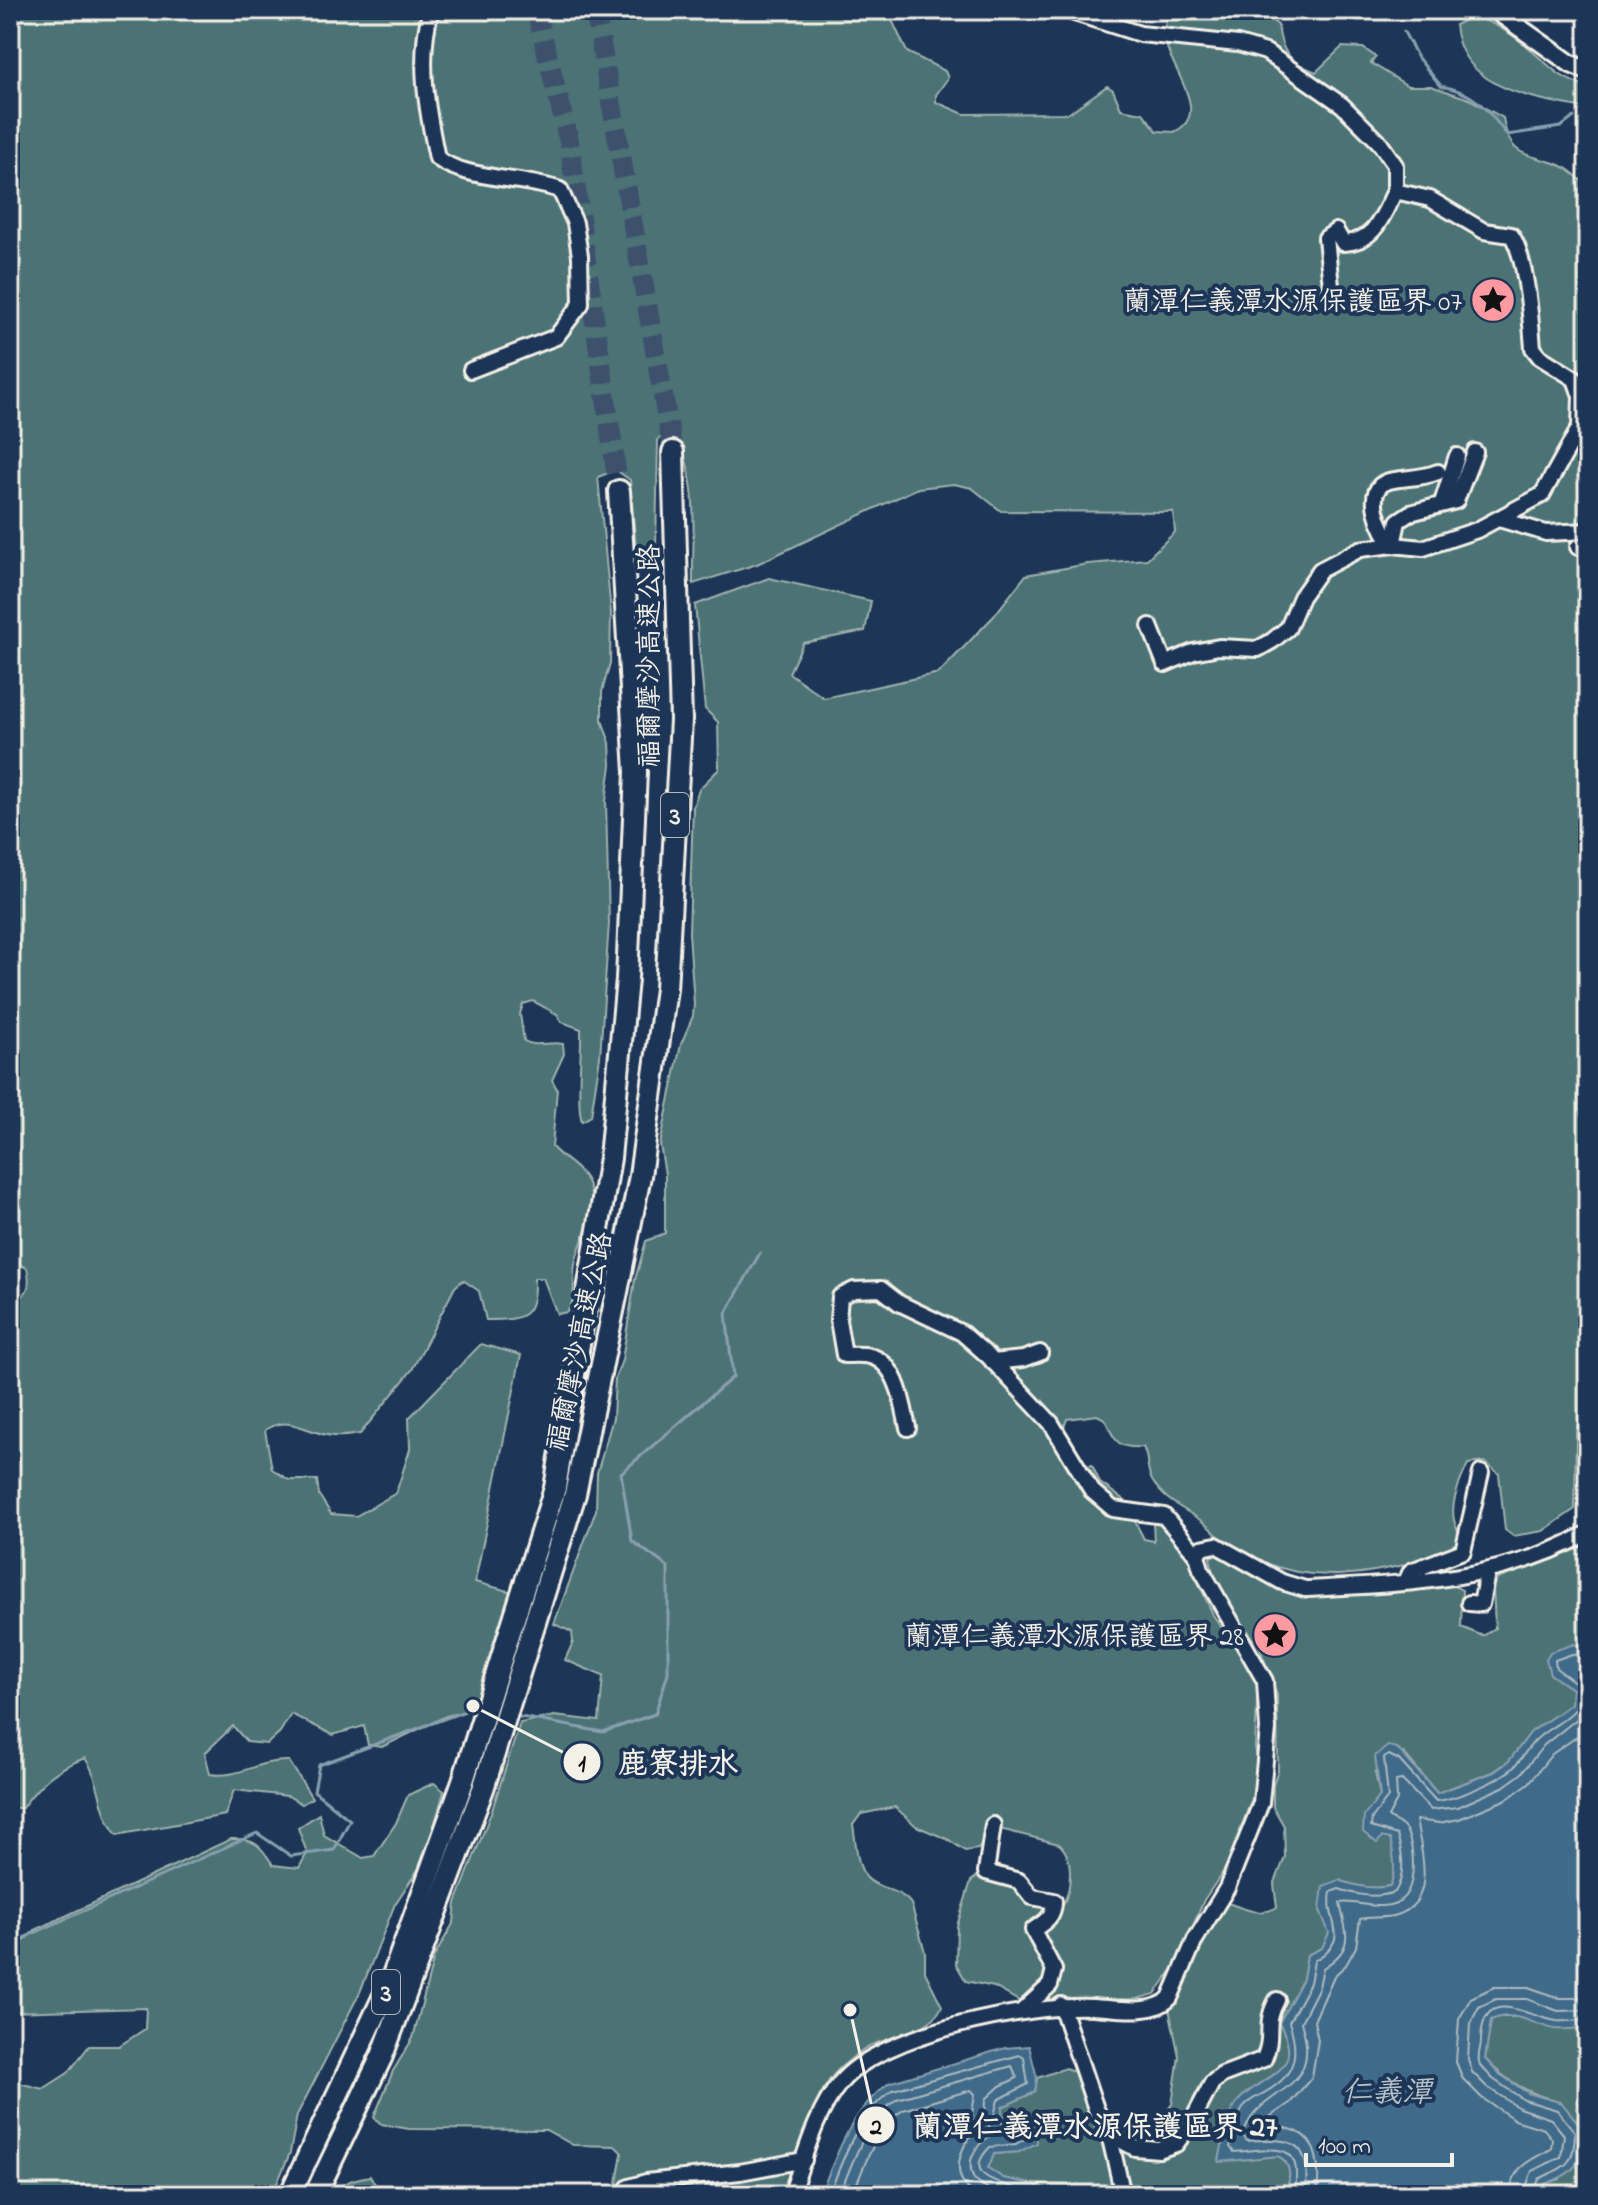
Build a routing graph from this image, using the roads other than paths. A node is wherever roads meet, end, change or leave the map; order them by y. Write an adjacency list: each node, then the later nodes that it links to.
1 (431, 10): 7 (street)
2 (1065, 10): 5 (street)
3 (1495, 10): 4 (main road)
4 (1588, 71)
5 (1395, 191): 6 (street); 14 (street)
6 (1331, 286)
7 (471, 370)
8 (673, 452): 27 (highway, 福爾摩沙高速公路 / 3)
9 (1475, 452): 13 (street)
10 (1457, 456): 13 (street)
11 (1438, 472): 16 (street)
12 (619, 491): 27 (highway, 福爾摩沙高速公路 / 3)
13 (1442, 503): 16 (street)
14 (1499, 519): 15 (street); 16 (street)
15 (1588, 531)
16 (1393, 545): 17 (street)
17 (1150, 626)
18 (1040, 1353): 19 (street)
19 (993, 1362): 20 (street); 23 (street)
20 (908, 1428)
21 (1481, 1473): 25 (street)
22 (1588, 1533): 24 (street)
23 (1197, 1555): 25 (street); 31 (street)
24 (1487, 1573): 25 (street); 26 (street)
25 (1406, 1582)
26 (1469, 1603)
27 (522, 1631): 28 (highway, 福爾摩沙高速公路 / 3)
28 (473, 1785): 35 (highway, 福爾摩沙高速公路 / 3); 36 (highway, 福爾摩沙高速公路 / 3)
29 (993, 1825): 32 (street)
30 (1277, 2000): 33 (street)
31 (1061, 2005): 32 (street); 33 (street)
32 (1020, 2012): 34 (street)
33 (1109, 2134): 39 (street)
34 (804, 2160): 37 (street); 38 (street)
35 (290, 2195)
36 (315, 2195)
37 (622, 2195)
38 (791, 2195)
39 (1123, 2195)

